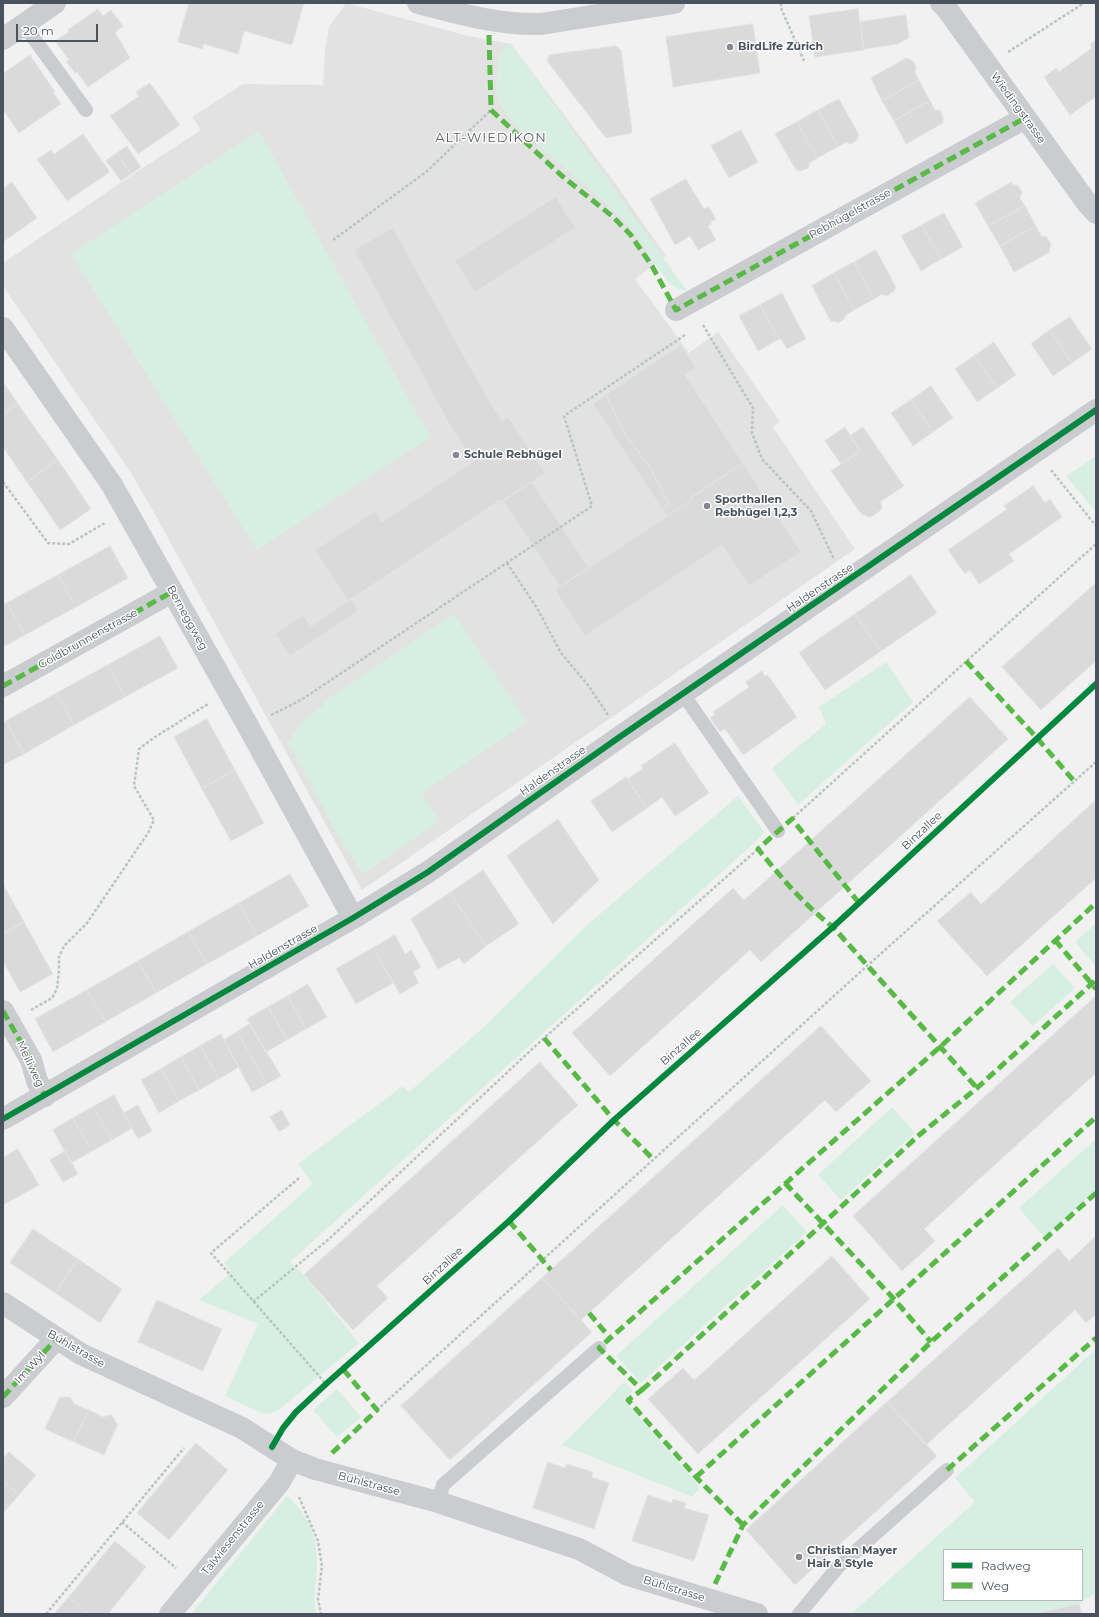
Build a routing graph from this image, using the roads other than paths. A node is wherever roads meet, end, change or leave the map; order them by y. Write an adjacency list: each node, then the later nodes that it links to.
1 (54, 3): 5 (street)
2 (418, 3): 3 (street)
3 (674, 3)
4 (941, 3): 8 (street, Wiedingstrasse)
5 (24, 25): 6 (street); 7 (lane)
6 (3, 39)
7 (86, 110)
8 (1025, 118): 9 (street, Wiedingstrasse); 10 (street, Rebhügelstrasse)
9 (1096, 213)
10 (676, 310)
11 (3, 328): 13 (street, Berneggweg)
12 (1096, 410): 15 (street, Haldenstrasse)
13 (172, 592): 14 (street, Goldbrunnenstrasse); 17 (street, Berneggweg)
14 (3, 686)
15 (683, 694): 16 (lane); 17 (street, Haldenstrasse)
16 (778, 831)
17 (353, 918): 19 (street, Haldenstrasse)
18 (3, 1011): 19 (street, Meiliweg)
19 (45, 1096): 20 (street, Haldenstrasse)
20 (3, 1119)
21 (3, 1303): 22 (street, Bühlstrasse)
22 (56, 1339): 24 (street, Im Wyl); 25 (street, Bühlstrasse)
23 (599, 1348): 27 (lane)
24 (3, 1397)
25 (292, 1460): 27 (street, Bühlstrasse); 28 (street, Talwiesenstrasse)
26 (947, 1470): 30 (lane)
27 (438, 1502): 29 (street, Bühlstrasse)
28 (170, 1614)
29 (757, 1614)
30 (799, 1614)

